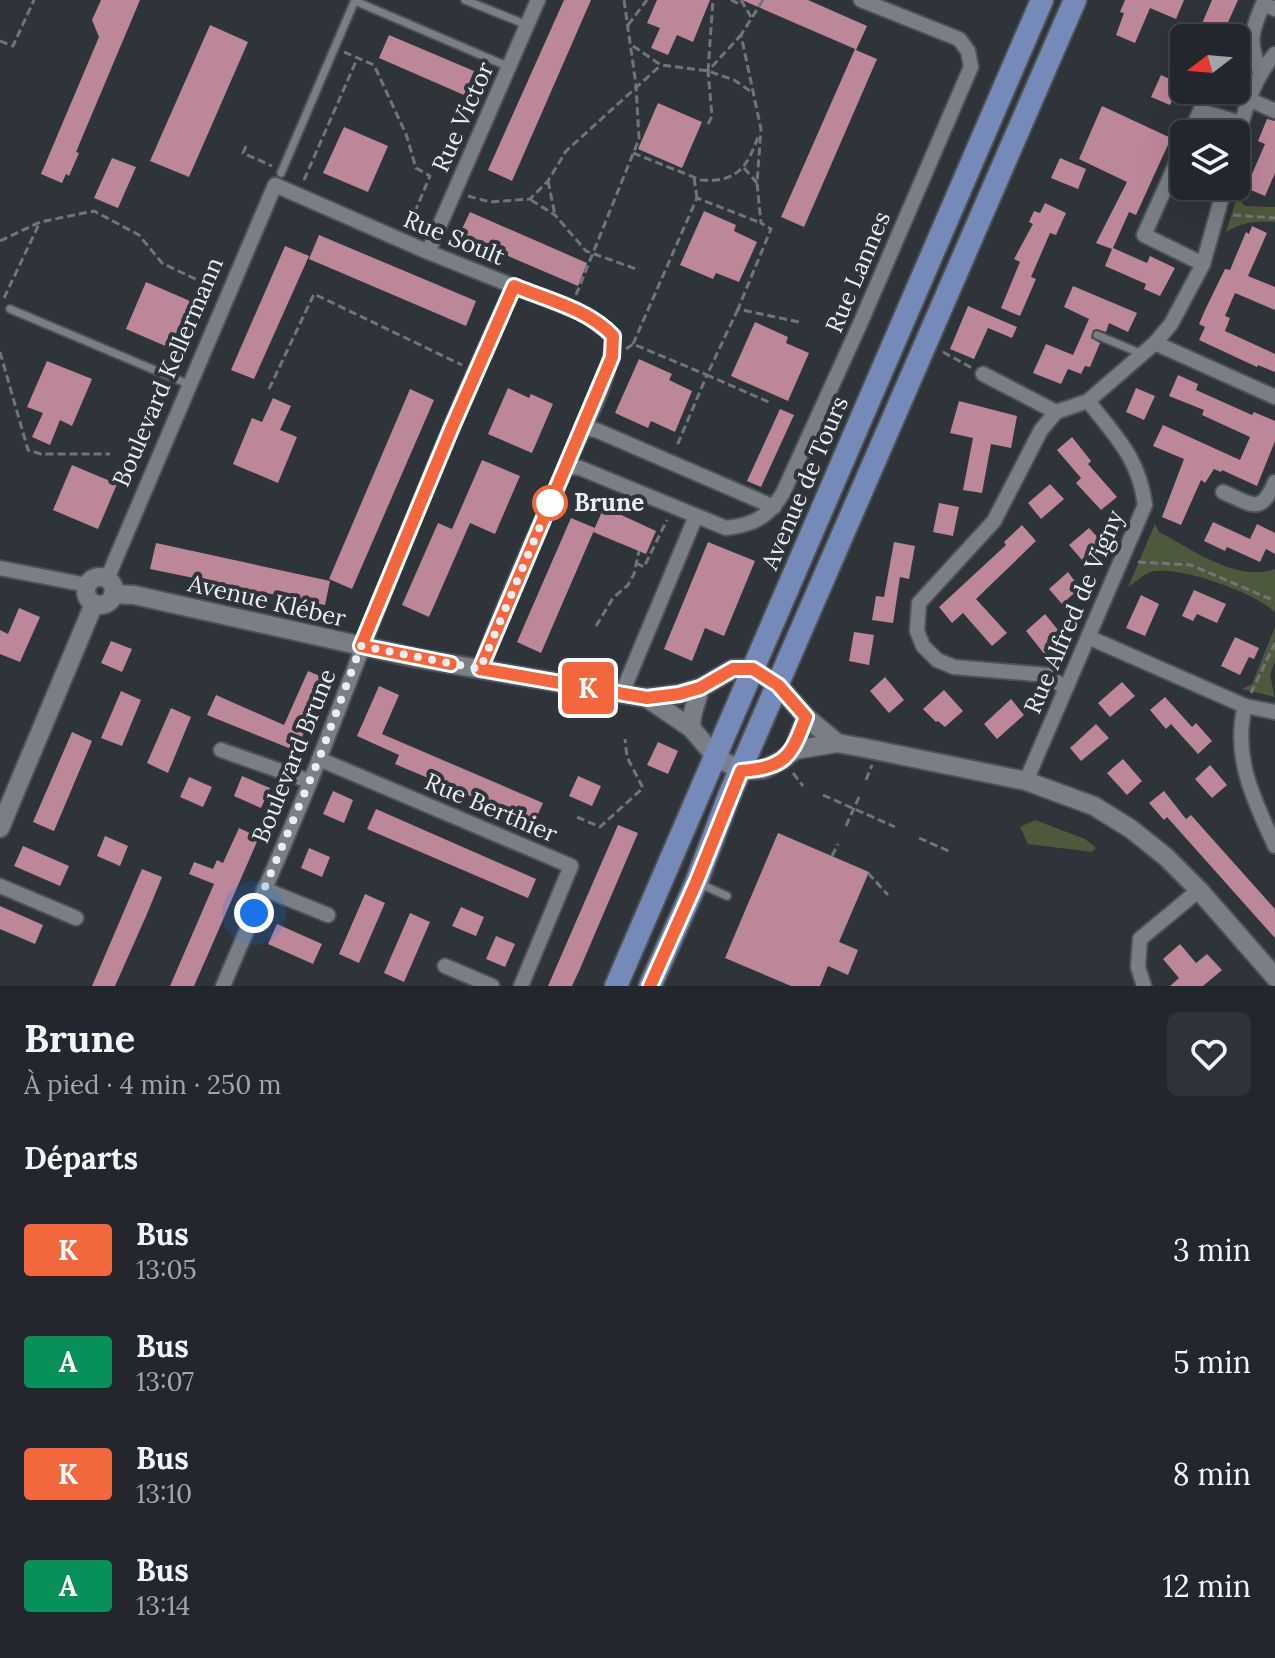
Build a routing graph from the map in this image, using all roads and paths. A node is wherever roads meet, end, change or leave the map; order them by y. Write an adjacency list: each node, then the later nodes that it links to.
1 (34, 0): 21 (path)
2 (465, 0): 18 (lane)
3 (538, 0): 18 (street, Rue Victor)
4 (624, 0): 19 (path)
5 (647, 0): 19 (path)
6 (713, 0): 28 (path)
7 (731, 0): 16 (path)
8 (741, 0): 16 (path)
9 (763, 0): 17 (path)
10 (861, 0): 14 (street)
11 (1042, 0): 109 (main road, Avenue de Tours)
12 (1075, 0): 72 (main road)
13 (355, 1): 23 (lane); 27 (lane)
14 (886, 5): 94 (street, Rue Lannes)
15 (1268, 5): 29 (street)
16 (744, 6): 17 (path)
17 (752, 19): 20 (path)
18 (527, 25): 27 (street, Rue Victor)
19 (628, 25): 22 (path)
20 (741, 35): 28 (path); 31 (path)
21 (0, 41)
22 (631, 45): 26 (path); 30 (path)
23 (335, 48): 25 (path); 45 (lane)
24 (1275, 54): 29 (street)
25 (357, 57): 49 (path); 59 (path)
26 (661, 65): 28 (path); 30 (path)
27 (509, 67): 48 (street, Rue Victor)
28 (708, 71): 31 (path); 37 (path)
29 (1260, 71): 32 (street)
30 (636, 85): 41 (path); 46 (path)
31 (753, 93): 38 (path)
32 (1250, 94)
33 (1250, 100): 34 (street)
34 (1275, 111)
35 (1196, 120): 36 (street)
36 (1231, 120)
37 (708, 124)
38 (761, 129): 42 (path); 47 (path)
39 (246, 146): 40 (path)
40 (243, 153)
41 (633, 153): 43 (path); 61 (path)
42 (744, 168): 43 (path); 47 (path)
43 (694, 177): 50 (path)
44 (1170, 177): 62 (street)
45 (278, 179): 49 (street, Rue Soult); 65 (street, Boulevard Kellermann)
46 (548, 181): 51 (path); 53 (path)
47 (757, 183): 57 (path)
48 (454, 192): 51 (path); 60 (street, Rue Victor)
49 (298, 195): 59 (street, Rue Soult)
50 (697, 198): 57 (path); 74 (path)
51 (530, 199): 53 (path)
52 (1221, 200): 54 (street)
53 (555, 215): 61 (path)
54 (1217, 215): 55 (path); 62 (street)
55 (1275, 218)
56 (40, 222): 58 (path); 65 (path); 66 (path)
57 (761, 223): 69 (path)
58 (0, 241)
59 (403, 241): 60 (street, Rue Soult)
60 (428, 252): 64 (street, Rue Soult)
61 (593, 253): 63 (path); 68 (path)
62 (1203, 264): 73 (street)
63 (639, 270)
64 (514, 286): 68 (street, Rue Soult); 107 (street, Boulevard Brune)
65 (226, 294): 81 (street, Boulevard Kellermann)
66 (1, 305)
67 (10, 309): 81 (lane)
68 (570, 309): 77 (street, Rue Soult)
69 (738, 309): 70 (path); 80 (path)
70 (799, 322)
71 (1097, 335): 76 (lane)
72 (926, 342): 79 (path); 110 (main road)
73 (1155, 343): 76 (street); 83 (street)
74 (633, 344): 77 (path); 80 (path)
75 (0, 352): 88 (path)
76 (1142, 354): 84 (street)
77 (612, 357): 87 (street)
78 (466, 366): 82 (path)
79 (983, 374): 86 (street)
80 (707, 375): 85 (path); 89 (path)
81 (190, 385): 101 (street, Boulevard Kellermann)
82 (269, 389)
83 (1275, 397)
84 (1088, 401): 86 (street); 97 (street, Rue Alfred de Vigny)
85 (771, 403)
86 (1056, 412): 112 (street)
87 (584, 428): 89 (street); 90 (street)
88 (110, 454)
89 (669, 463): 94 (street)
90 (566, 466): 93 (street); 108 (street)
91 (1275, 482): 92 (street)
92 (1223, 492)
93 (674, 507): 95 (street); 98 (path)
94 (774, 507): 95 (street)
95 (696, 516): 113 (street)
96 (639, 551): 98 (path)
97 (1122, 561): 102 (path); 105 (street, Rue Alfred de Vigny)
98 (636, 563): 104 (path)
99 (1, 566): 100 (street)
100 (87, 585): 101 (street); 103 (street)
101 (110, 587): 103 (street); 107 (street, Avenue Kléber)
102 (1275, 601)
103 (94, 604): 138 (street)
104 (596, 626)
105 (1088, 637): 112 (street, Rue Alfred de Vigny); 115 (street)
106 (1275, 643): 115 (path)
107 (361, 646): 108 (street, Avenue Kléber); 124 (street, Boulevard Brune)
108 (480, 669): 113 (street, Avenue Kléber)
109 (753, 669): 110 (street); 111 (street); 123 (main road, Avenue de Tours)
110 (778, 685): 117 (street); 127 (main road)
111 (700, 688): 114 (street); 118 (street)
112 (1065, 688): 130 (street, Rue Alfred de Vigny)
113 (622, 693): 114 (street, Avenue Kléber)
114 (647, 698): 118 (street)
115 (1245, 706): 116 (street); 141 (street)
116 (1275, 712)
117 (806, 717): 120 (street); 122 (street)
118 (691, 728): 123 (street)
119 (625, 739): 135 (path)
120 (837, 743): 122 (street); 130 (street)
121 (221, 750): 129 (street)
122 (794, 750): 127 (street)
123 (715, 756): 127 (street); 158 (main road, Avenue de Tours)
124 (319, 759): 129 (street, Boulevard Brune); 157 (street, Rue Berthier)
125 (790, 770): 131 (path)
126 (871, 770): 128 (path)
127 (741, 771): 145 (main road)
128 (866, 780)
129 (309, 781): 147 (street, Boulevard Brune)
130 (1026, 781): 148 (street)
131 (803, 786)
132 (823, 795): 134 (path)
133 (859, 797): 134 (path)
134 (854, 809): 136 (path); 137 (path)
135 (577, 817)
136 (846, 826)
137 (895, 827)
138 (0, 828)
139 (919, 838): 142 (path)
140 (838, 844): 143 (path)
141 (1275, 846)
142 (951, 852)
143 (832, 856)
144 (868, 873): 149 (path)
145 (696, 883): 150 (lane); 159 (main road)
146 (0, 886): 152 (street)
147 (264, 889): 151 (street); 155 (street, Boulevard Brune)
148 (1199, 890): 154 (street); 160 (street)
149 (888, 895)
150 (727, 896)
151 (328, 915)
152 (76, 918)
153 (445, 966): 156 (street)
154 (1275, 977)
155 (223, 986)
156 (492, 986)
157 (521, 986)
158 (616, 986)
159 (650, 986)
160 (1144, 986)

